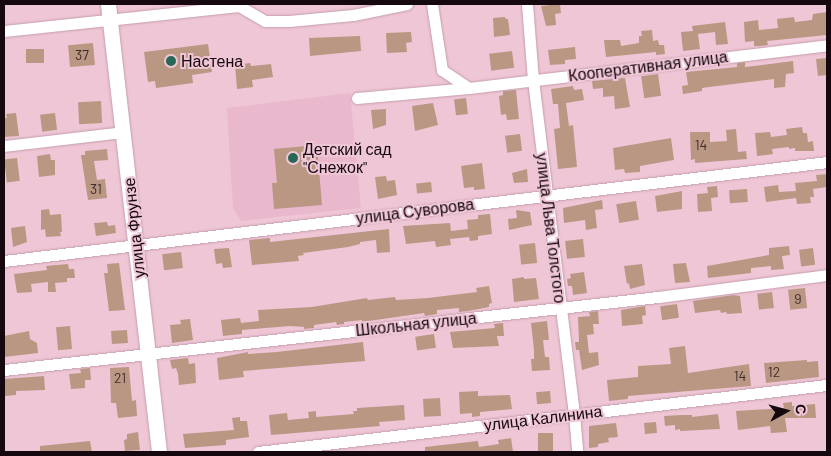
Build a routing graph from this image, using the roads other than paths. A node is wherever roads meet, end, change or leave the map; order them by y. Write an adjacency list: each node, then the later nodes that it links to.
1 (108, 4): 5 (street, улица Фрунзе)
2 (407, 4): 5 (street)
3 (432, 4): 9 (street)
4 (527, 4): 8 (street, улица Льва Толстого)
5 (109, 20): 6 (street); 11 (street, улица Фрунзе)
6 (4, 31)
7 (827, 45): 8 (street, Кооперативная улица)
8 (533, 80): 9 (street, Кооперативная улица); 14 (street, улица Льва Толстого)
9 (469, 88): 10 (street, Кооперативная улица)
10 (357, 98)
11 (123, 132): 12 (street); 15 (street, улица Фрунзе)
12 (4, 146)
13 (827, 162): 14 (street, улица Суворова)
14 (547, 194): 15 (street, улица Суворова); 18 (street, улица Льва Толстого)
15 (135, 246): 16 (street, улица Суворова); 19 (street, улица Фрунзе)
16 (4, 260)
17 (827, 275): 18 (street, Школьная улица)
18 (562, 308): 19 (street, Школьная улица); 22 (street, улица Льва Толстого)
19 (147, 354): 20 (street, Школьная улица); 23 (street, улица Фрунзе)
20 (4, 370)
21 (827, 385): 22 (street, улица Калинина)
22 (574, 414): 24 (street, улица Калинина); 25 (street, улица Льва Толстого)
23 (159, 452)
24 (258, 452)
25 (577, 452)

